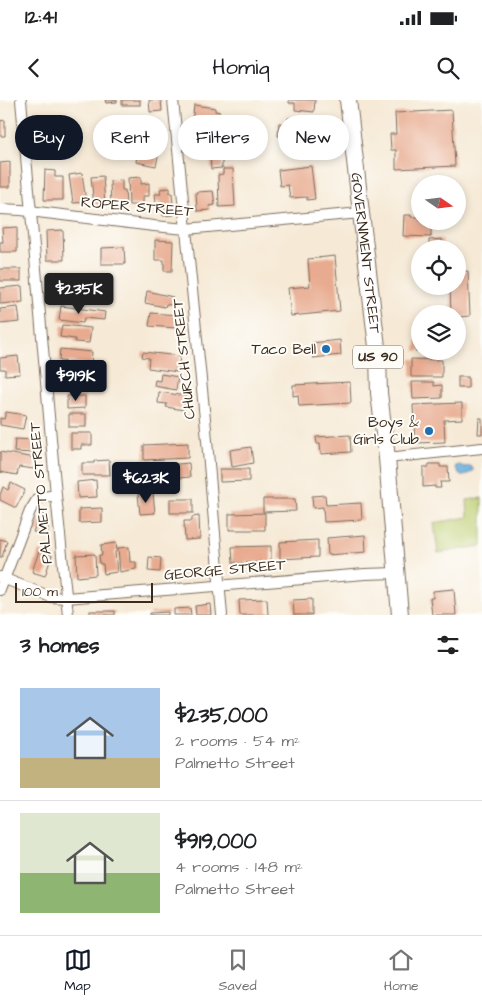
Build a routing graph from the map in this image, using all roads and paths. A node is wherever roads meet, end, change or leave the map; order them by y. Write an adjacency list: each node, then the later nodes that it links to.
1 (21, 100): 5 (street, PALMETTO STREET)
2 (173, 100): 7 (street, CHURCH STREET)
3 (348, 100): 6 (main road, GOVERNMENT STREET / US 90)
4 (0, 209): 5 (street, ROPER STREET)
5 (31, 211): 7 (street, ROPER STREET); 10 (street, PALMETTO STREET)
6 (360, 213): 7 (street, ROPER STREET); 9 (main road, GOVERNMENT STREET / US 90)
7 (186, 229): 13 (street, CHURCH STREET)
8 (482, 448): 9 (street)
9 (387, 458): 11 (main road, GOVERNMENT STREET / US 90)
10 (56, 495): 12 (street); 15 (street, PALMETTO STREET)
11 (396, 573): 13 (street, GEORGE STREET); 18 (main road, GOVERNMENT STREET / US 90)
12 (2, 577): 14 (street); 15 (street, GEORGE STREET)
13 (219, 586): 15 (street, GEORGE STREET); 17 (street, CHURCH STREET)
14 (0, 590)
15 (66, 598): 16 (street, PALMETTO STREET)
16 (68, 615)
17 (222, 615)
18 (400, 615)

